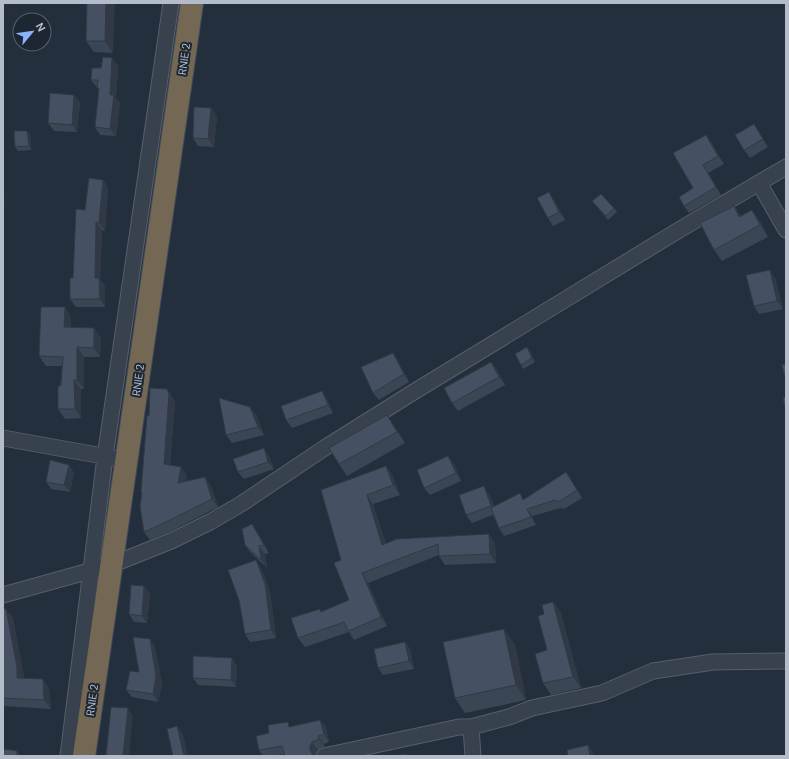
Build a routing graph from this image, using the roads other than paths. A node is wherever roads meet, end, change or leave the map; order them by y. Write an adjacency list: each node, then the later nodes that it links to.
1 (170, 4): 2 (street); 7 (street)
2 (192, 9): 8 (highway, RNIE 2 / RNIE 2)
3 (786, 167): 4 (street)
4 (758, 183): 5 (street); 9 (street)
5 (786, 230)
6 (3, 438): 7 (street)
7 (105, 457): 8 (street); 9 (street)
8 (127, 461): 9 (highway, RNIE 2 / RNIE 2)
9 (101, 568): 10 (street); 14 (street); 15 (highway, RNIE 2 / RNIE 2)
10 (3, 595)
11 (786, 661): 12 (street)
12 (471, 727): 13 (street); 17 (street)
13 (370, 751): 16 (street)
14 (68, 756)
15 (84, 756)
16 (324, 756)
17 (473, 756)

